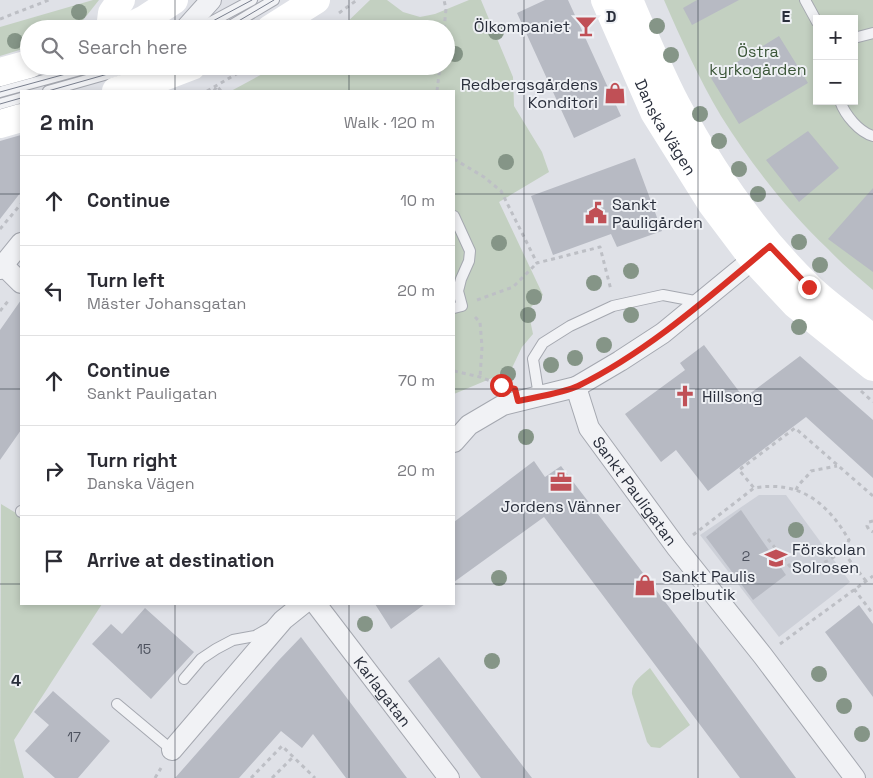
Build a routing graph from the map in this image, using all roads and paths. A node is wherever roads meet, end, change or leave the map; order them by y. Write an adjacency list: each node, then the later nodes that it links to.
1 (49, 0): 13 (path)
2 (121, 0): 14 (street)
3 (174, 0): 15 (street)
4 (211, 0): 16 (street)
5 (252, 0): 17 (lane)
6 (274, 0): 18 (lane)
7 (316, 0): 19 (street)
8 (444, 0): 20 (path)
9 (605, 0): 49 (street, Danska Vägen)
10 (629, 0): 49 (street, Danska Vägen)
11 (805, 0): 12 (lane)
12 (813, 15)
13 (0, 18)
14 (111, 20)
15 (143, 20)
16 (193, 20)
17 (215, 20)
18 (240, 20)
19 (284, 20)
20 (445, 20)
21 (873, 33): 22 (lane)
22 (858, 37)
23 (20, 66): 24 (street)
24 (0, 72)
25 (62, 75): 37 (lane)
26 (143, 75): 31 (lane)
27 (147, 75): 32 (street)
28 (235, 75): 30 (path)
29 (439, 75): 36 (path)
30 (217, 86): 33 (path); 34 (path); 35 (path)
31 (54, 90)
32 (118, 90)
33 (209, 90)
34 (215, 90)
35 (220, 90)
36 (437, 90)
37 (0, 92)
38 (20, 98): 39 (lane)
39 (0, 104)
40 (841, 105): 43 (lane)
41 (20, 118): 42 (street)
42 (0, 124)
43 (873, 136)
44 (455, 160): 50 (path)
45 (20, 205): 47 (path)
46 (455, 218): 55 (lane)
47 (0, 229)
48 (20, 244): 51 (street)
49 (762, 252): 53 (street); 56 (street, Danska Vägen); 57 (street, Danska Vägen)
50 (537, 263): 54 (path); 55 (path)
51 (2, 267): 52 (street)
52 (20, 282)
53 (701, 302): 54 (lane); 60 (street)
54 (613, 306): 61 (lane)
55 (458, 307): 59 (path)
56 (873, 339)
57 (873, 368)
58 (455, 371): 59 (path)
59 (480, 377): 62 (path)
60 (576, 387): 61 (street); 71 (street, Sankt Pauligatan)
61 (539, 396): 62 (street)
62 (518, 401): 63 (street)
63 (455, 441)
64 (838, 466): 65 (path); 66 (path); 67 (path)
65 (754, 488): 66 (path); 71 (path)
66 (796, 490): 72 (path)
67 (873, 496)
68 (873, 521): 69 (path)
69 (873, 532)
70 (768, 539): 72 (path)
71 (677, 548): 80 (street, Sankt Pauligatan)
72 (844, 552): 74 (path)
73 (873, 576): 74 (path)
74 (866, 581): 75 (path)
75 (854, 589): 78 (path); 80 (path)
76 (302, 605): 79 (street)
77 (317, 605): 88 (street, Karlagatan)
78 (873, 614)
79 (283, 620): 81 (lane); 83 (street)
80 (763, 656): 89 (street, Sankt Pauligatan)
81 (184, 679)
82 (118, 704): 83 (lane)
83 (172, 750)
84 (293, 757): 85 (path); 86 (path); 87 (path)
85 (251, 778)
86 (272, 778)
87 (315, 778)
88 (449, 778)
89 (855, 778)

